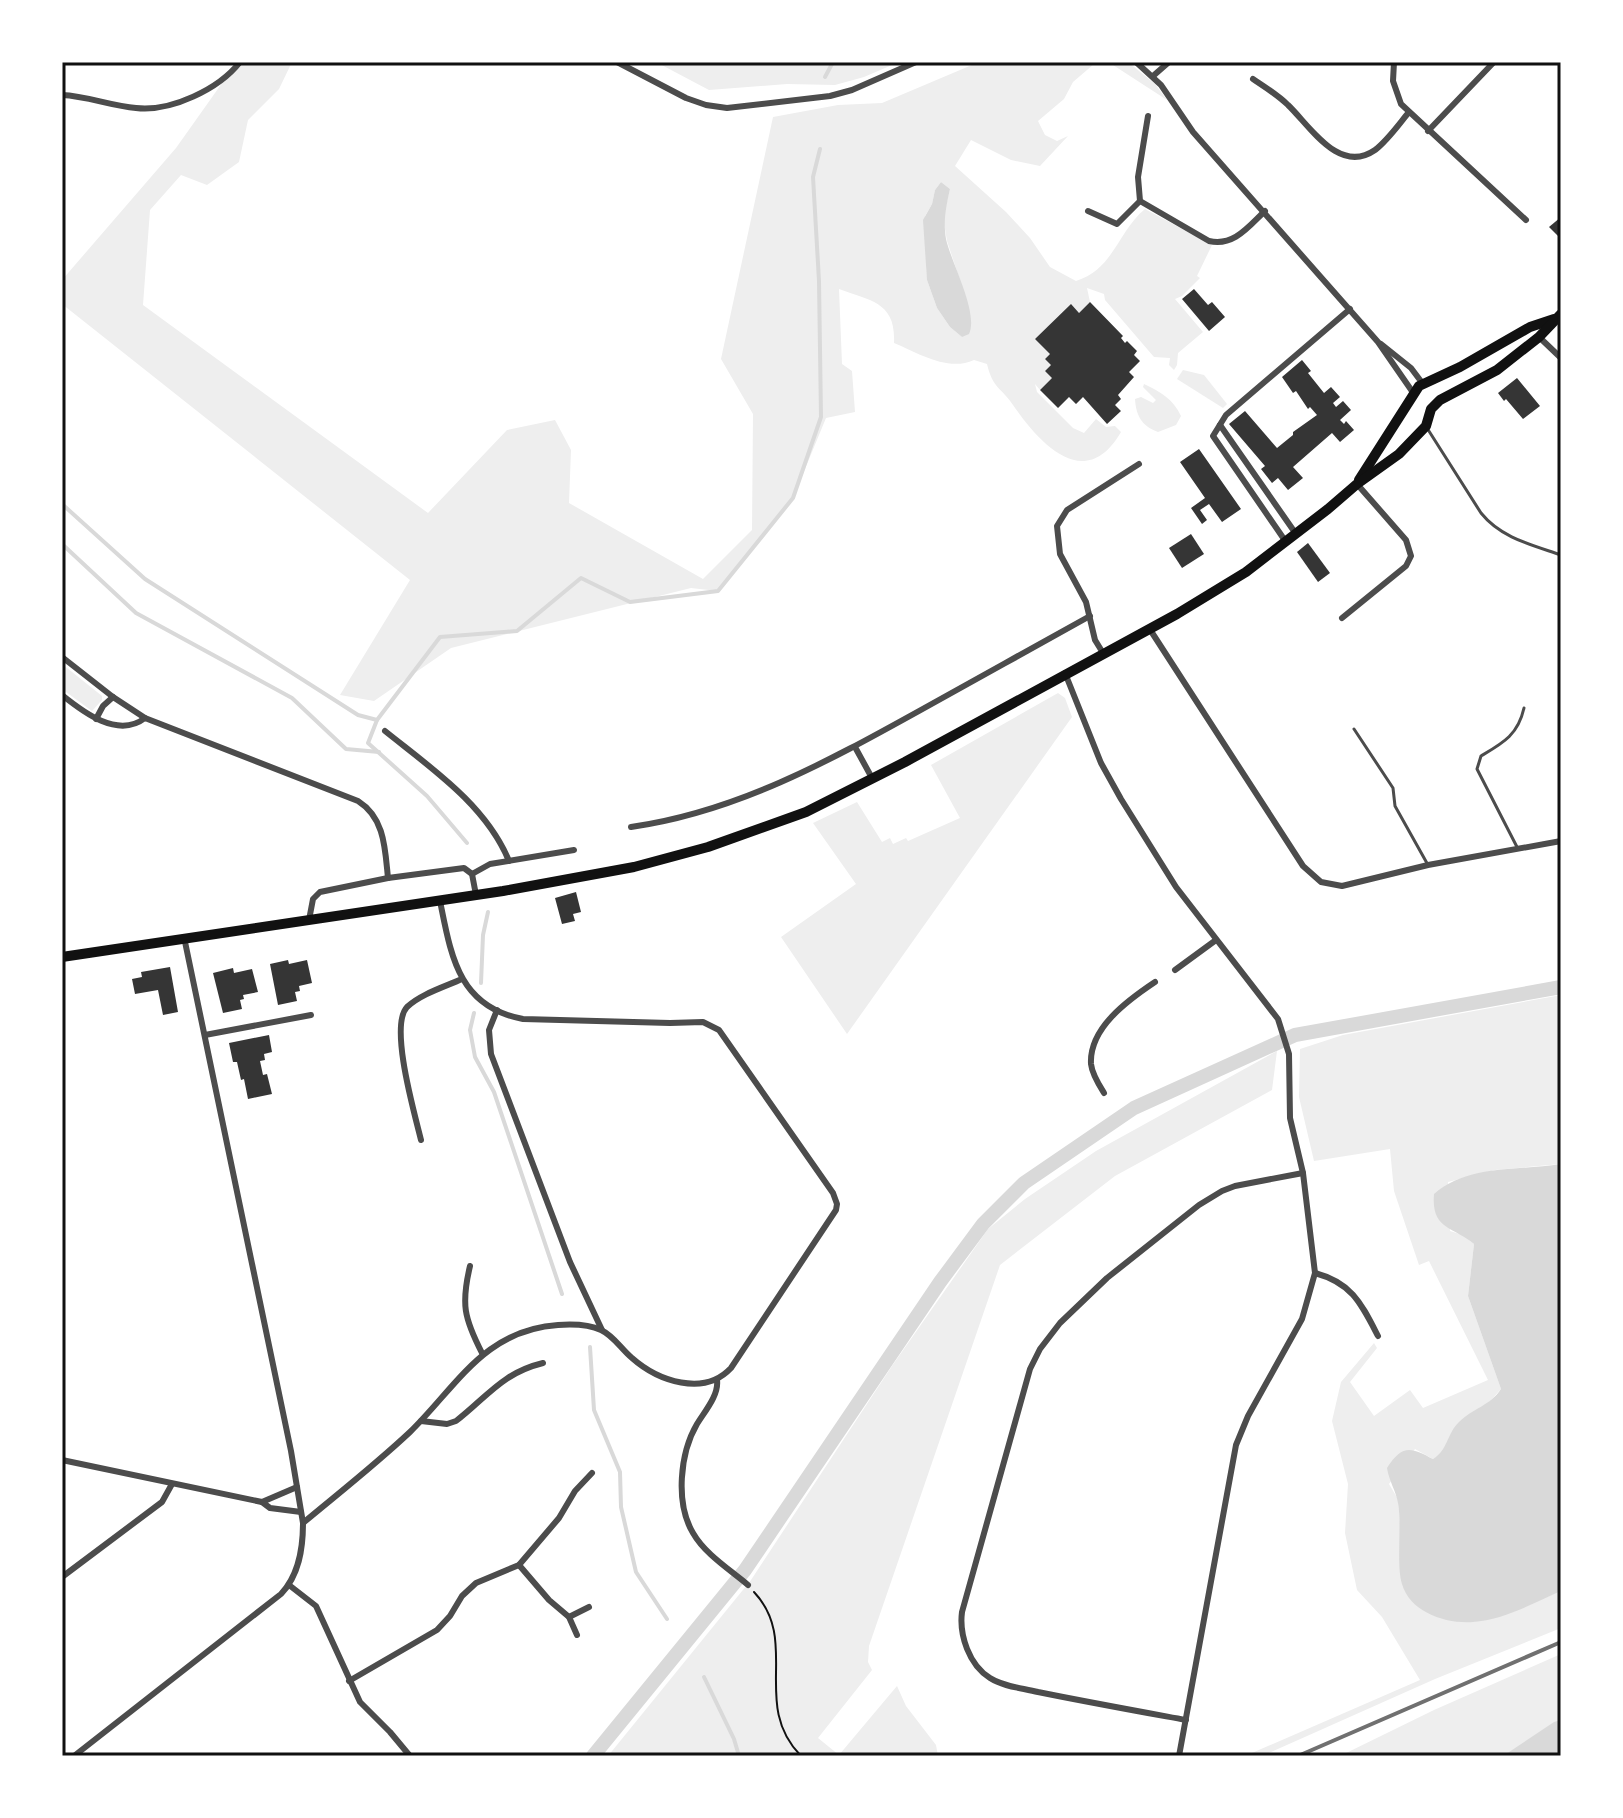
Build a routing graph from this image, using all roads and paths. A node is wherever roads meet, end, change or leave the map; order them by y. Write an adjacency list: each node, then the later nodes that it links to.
1 (240, 62): 10 (street)
2 (617, 62): 3 (street)
3 (916, 62)
4 (1136, 62): 8 (street)
5 (1169, 62): 8 (street)
6 (1394, 62): 11 (street)
7 (1494, 62): 13 (street)
8 (1153, 76): 16 (street)
9 (1253, 79): 11 (street)
10 (62, 95)
11 (1409, 112): 13 (street)
12 (1148, 116): 14 (street)
13 (1428, 131): 17 (street)
14 (1140, 201): 15 (street); 16 (street)
15 (1088, 211)
16 (1265, 211): 18 (street)
17 (1526, 220)
18 (1350, 309): 22 (street); 28 (street)
19 (1558, 316): 20 (main road); 21 (main road)
20 (1530, 327): 21 (street); 24 (main road)
21 (1539, 337): 23 (street); 26 (main road)
22 (1378, 342): 24 (street); 25 (street)
23 (1561, 358)
24 (1425, 384): 25 (main road); 26 (main road)
25 (1414, 396): 27 (main road); 31 (main road)
26 (1440, 400): 27 (main road)
27 (1431, 409): 29 (main road)
28 (1220, 425): 32 (street); 33 (street)
29 (1426, 426): 31 (main road); 34 (lane)
30 (1139, 464): 35 (street)
31 (1357, 484): 32 (main road); 36 (street)
32 (1296, 534): 33 (main road)
33 (1286, 542): 37 (main road)
34 (1561, 555)
35 (1090, 616): 38 (street); 48 (street)
36 (1342, 618)
37 (1149, 628): 38 (main road); 55 (street)
38 (1103, 653): 40 (main road)
39 (62, 657): 42 (street)
40 (1065, 673): 49 (main road); 62 (street)
41 (62, 695): 45 (street)
42 (113, 697): 44 (street); 45 (street)
43 (1524, 708): 53 (lane)
44 (145, 718): 45 (street); 57 (street)
45 (96, 719)
46 (1354, 729): 55 (lane)
47 (385, 731): 54 (street)
48 (855, 747): 49 (street); 50 (street)
49 (872, 778): 58 (main road)
50 (631, 827)
51 (1561, 841): 53 (street)
52 (574, 850): 54 (street)
53 (1519, 850): 55 (street)
54 (509, 861): 56 (street)
55 (1428, 865)
56 (472, 874): 57 (street); 58 (street)
57 (388, 878): 60 (street)
58 (476, 895): 59 (main road)
59 (440, 901): 60 (main road); 65 (street)
60 (309, 920): 61 (main road)
61 (184, 937): 63 (main road); 69 (street)
62 (1216, 940): 64 (street); 72 (street)
63 (62, 957)
64 (1175, 970)
65 (462, 979): 67 (street); 71 (street)
66 (1155, 982): 70 (street)
67 (497, 1010): 75 (street); 79 (street)
68 (311, 1015): 69 (street)
69 (205, 1035): 84 (street)
70 (1104, 1093)
71 (421, 1140)
72 (1303, 1173): 74 (street); 96 (street)
73 (470, 1266): 77 (street)
74 (1315, 1273): 76 (street); 96 (street)
75 (602, 1330): 77 (street); 79 (street)
76 (1378, 1336)
77 (482, 1353): 80 (street)
78 (543, 1363): 80 (street)
79 (717, 1380): 91 (street)
80 (421, 1421): 87 (street)
81 (62, 1460): 83 (street)
82 (592, 1473): 88 (street)
83 (172, 1484): 85 (street); 89 (street)
84 (297, 1487): 85 (street); 86 (street)
85 (262, 1502): 86 (street)
86 (301, 1512): 87 (street)
87 (303, 1523): 90 (street)
88 (519, 1565): 93 (street); 95 (street)
89 (62, 1577)
90 (289, 1585): 95 (street); 97 (street)
91 (748, 1585): 99 (path)
92 (589, 1607): 93 (street)
93 (569, 1617): 94 (street)
94 (577, 1635)
95 (349, 1681): 98 (street)
96 (1186, 1720): 100 (street)
97 (74, 1756)
98 (410, 1756)
99 (801, 1756)
100 (1179, 1756)

